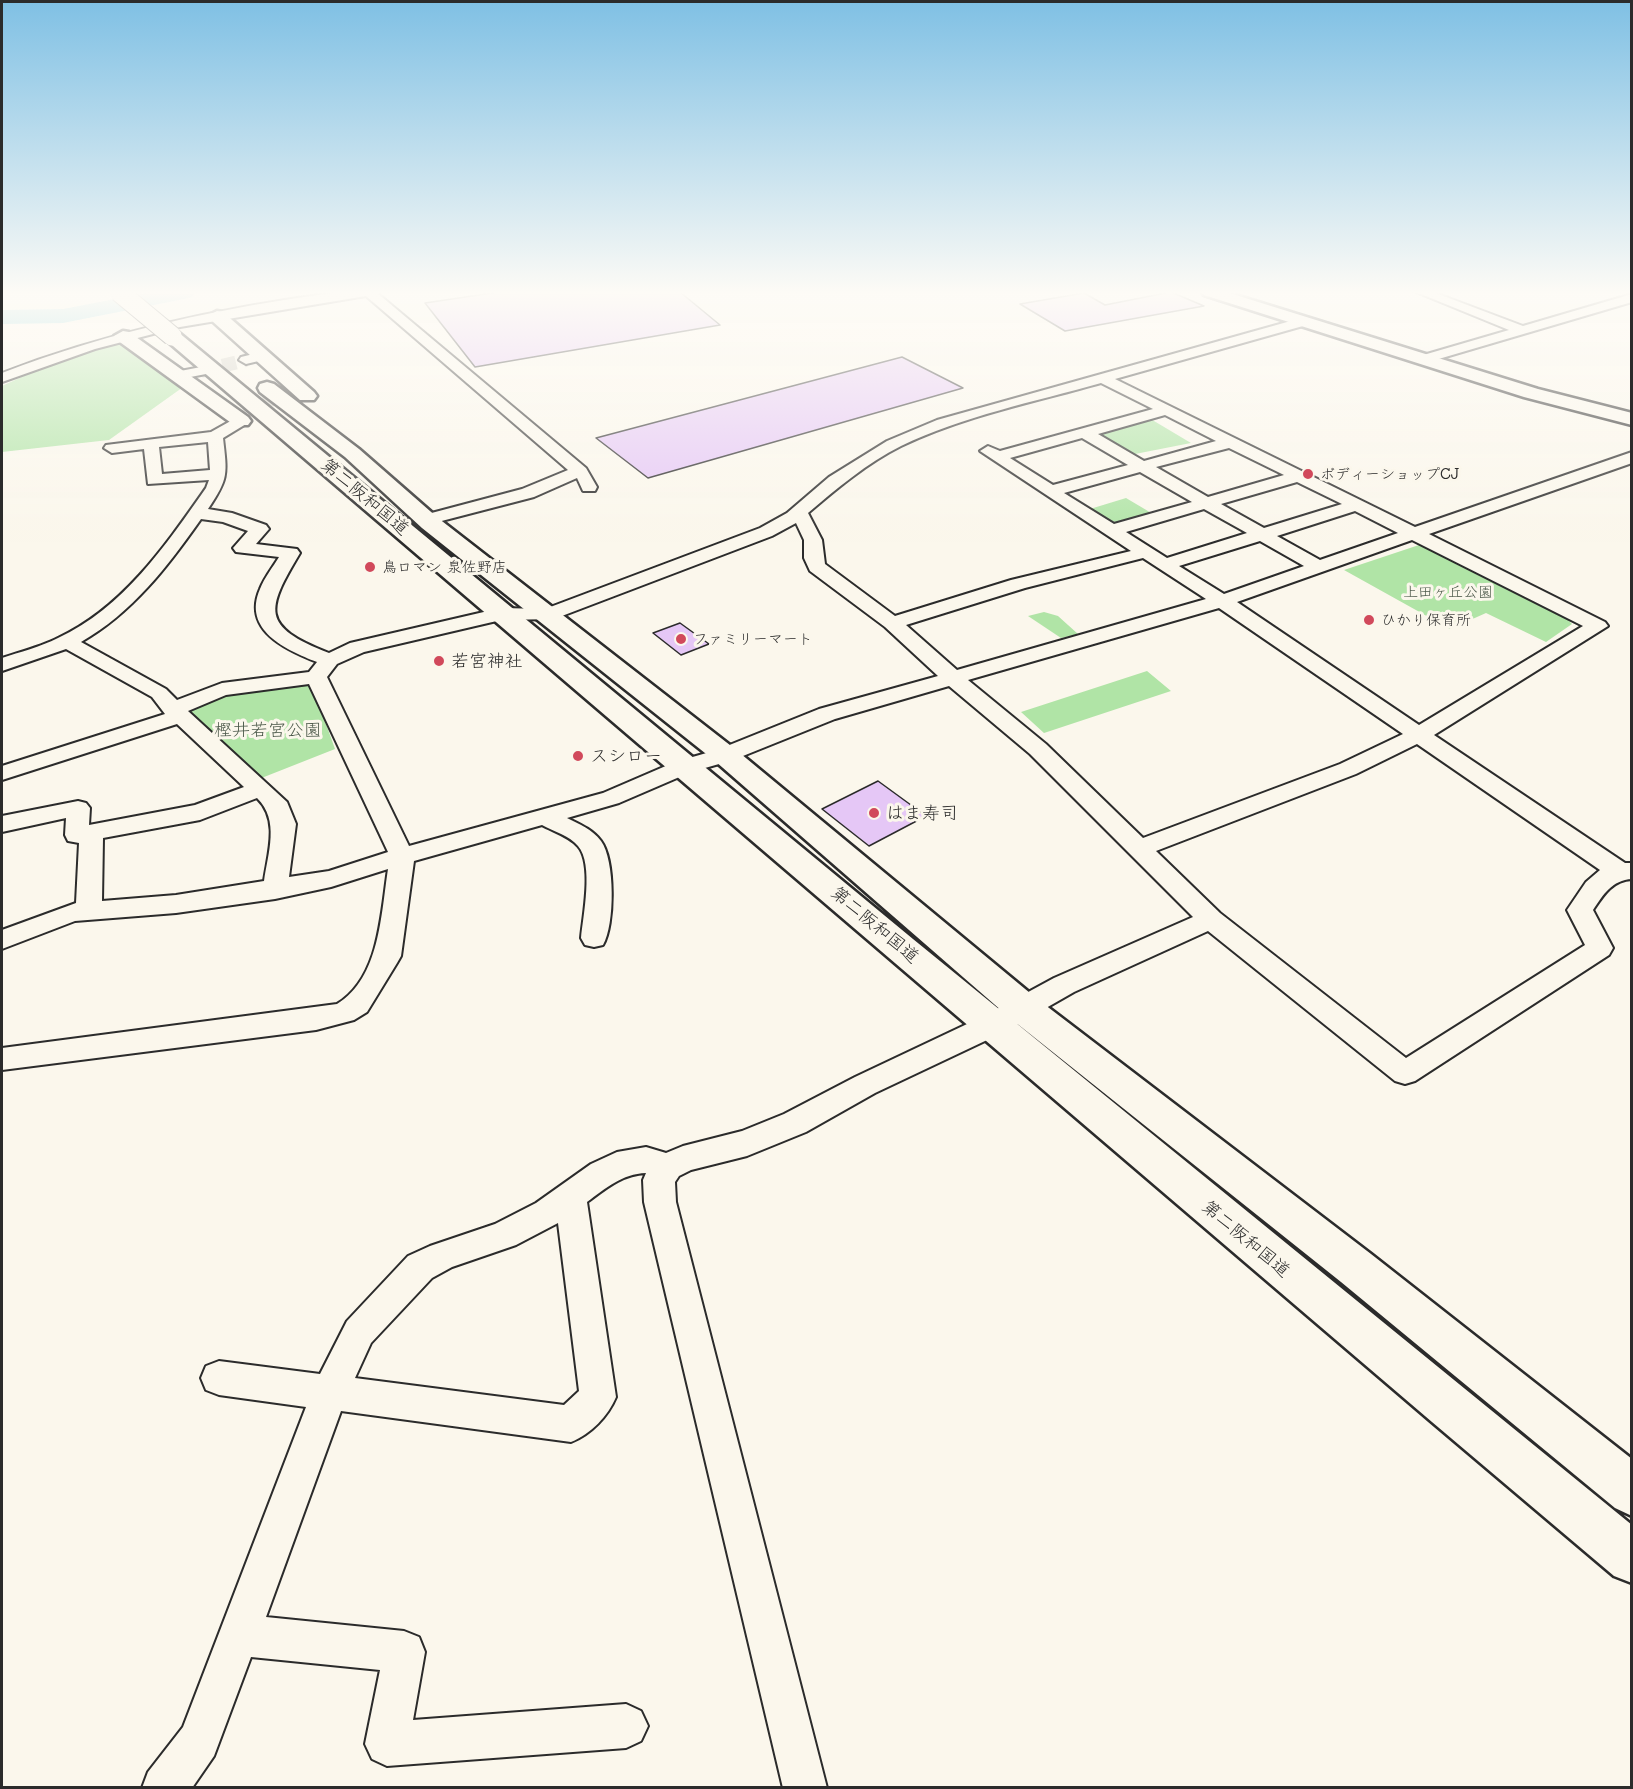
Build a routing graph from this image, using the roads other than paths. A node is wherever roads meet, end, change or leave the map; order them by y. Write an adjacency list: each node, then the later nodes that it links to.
1 (180, 375): 9 (main road)
2 (248, 375): 27 (main road, 第二阪和国道)
3 (274, 375): 27 (main road)
4 (467, 375): 18 (street)
5 (1106, 375): 7 (street)
6 (1476, 375): 10 (main road)
7 (1100, 377): 8 (street); 25 (street)
8 (1168, 410): 11 (street); 13 (street)
9 (237, 413): 12 (street); 27 (main road)
10 (1632, 419)
11 (1084, 433): 17 (street); 22 (street)
12 (215, 436): 14 (street); 19 (street)
13 (1231, 442): 17 (street); 20 (street)
14 (151, 443): 15 (street); 19 (street)
15 (112, 448)
16 (1632, 457): 29 (street)
17 (1141, 466): 22 (street); 23 (street)
18 (580, 471): 21 (street); 27 (street)
19 (219, 474): 26 (street)
20 (1299, 476): 23 (street); 24 (street)
21 (589, 487)
22 (1051, 491): 28 (street)
23 (1206, 503): 28 (street); 30 (street)
24 (1358, 505): 29 (street); 30 (street)
25 (799, 512): 36 (street); 37 (street)
26 (197, 513): 38 (street); 40 (street)
27 (427, 529): 35 (main road, 第二阪和国道); 36 (main road, 第二阪和国道)
28 (1112, 530): 31 (street)
29 (1416, 533): 33 (street); 43 (street)
30 (1261, 534): 32 (street); 33 (street)
31 (1147, 552): 32 (street); 37 (street)
32 (1165, 564): 34 (street)
33 (1320, 567): 34 (street)
34 (1222, 601): 41 (street); 43 (street)
35 (501, 614): 36 (street); 40 (street); 45 (main road, 第二阪和国道)
36 (547, 615): 44 (main road, 第二阪和国道)
37 (892, 623): 41 (street)
38 (67, 642): 39 (street); 42 (street)
39 (2, 665)
40 (323, 668): 42 (street); 52 (street)
41 (954, 679): 44 (street); 51 (street)
42 (176, 713): 46 (street); 47 (street)
43 (1418, 735): 51 (street); 53 (street)
44 (725, 755): 45 (street); 59 (main road, 第二阪和国道)
45 (683, 766): 48 (street); 59 (main road, 第二阪和国道)
46 (2, 773)
47 (260, 789): 50 (street); 54 (street)
48 (543, 816): 52 (street); 57 (street)
49 (2, 824): 50 (street)
50 (91, 833): 55 (street)
51 (1141, 848): 56 (street)
52 (402, 856): 54 (street); 60 (street)
53 (1626, 871): 56 (street)
54 (274, 890): 55 (street)
55 (88, 911): 58 (street)
56 (1211, 919): 59 (street)
57 (594, 938)
58 (2, 940)
59 (1009, 1016): 61 (street); 65 (main road, 第二阪和国道); 66 (main road, 第二阪和国道)
60 (2, 1059)
61 (668, 1167): 62 (street); 70 (street)
62 (570, 1196): 64 (street); 64 (street)
63 (219, 1378): 64 (street)
64 (330, 1392): 67 (street)
65 (1632, 1491)
66 (1632, 1558)
67 (238, 1635): 68 (street); 69 (street)
68 (626, 1726)
69 (164, 1788)
70 (805, 1788)

